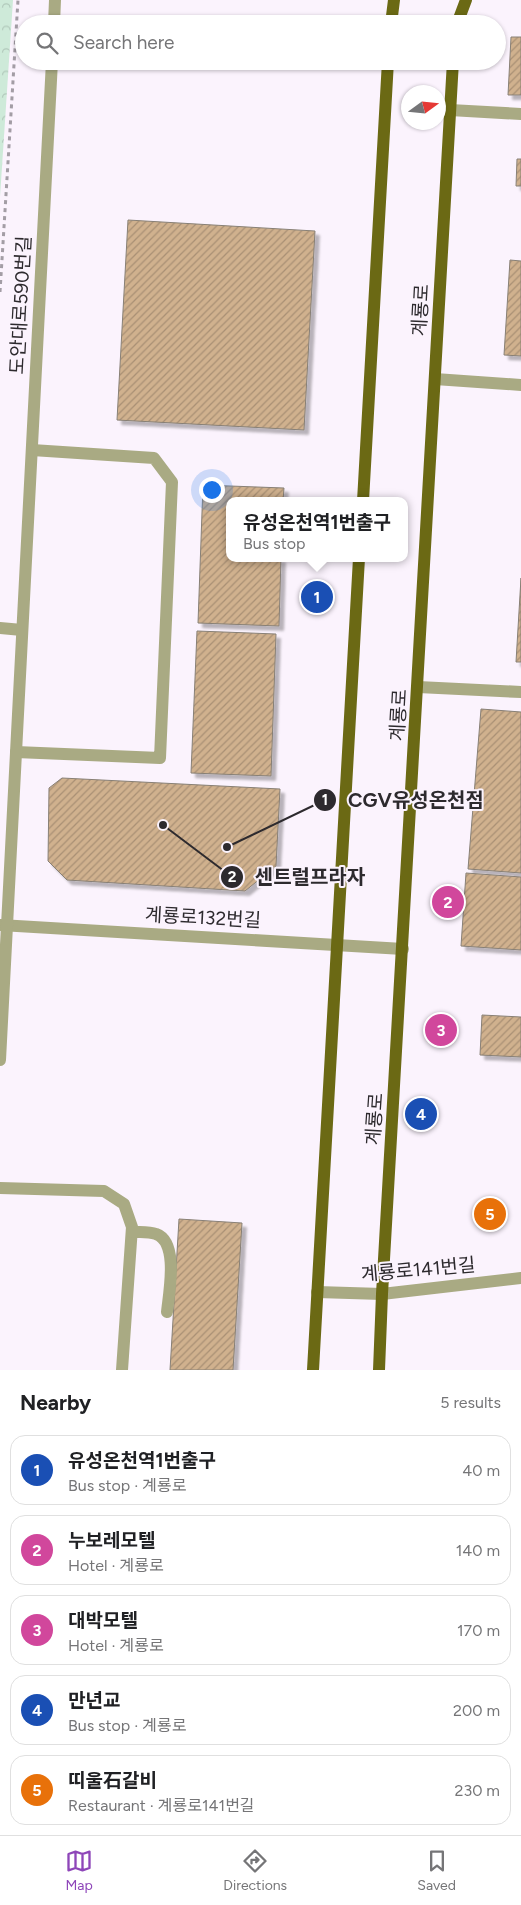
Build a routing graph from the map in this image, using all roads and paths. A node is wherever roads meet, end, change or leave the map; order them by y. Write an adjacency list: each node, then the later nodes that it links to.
1 (18, 0): 7 (path)
2 (55, 0): 8 (street)
3 (386, 0): 9 (main road)
4 (394, 0): 10 (main road)
5 (458, 0): 11 (main road)
6 (466, 0): 12 (main road)
7 (17, 15)
8 (54, 15)
9 (388, 15)
10 (392, 15)
11 (457, 15)
12 (460, 15)
13 (15, 49): 19 (path)
14 (52, 70): 22 (street, 도안대로590번길)
15 (387, 70): 23 (main road)
16 (452, 70): 17 (main road, 계룡로)
17 (450, 110): 18 (street); 20 (main road, 계룡로)
18 (521, 114)
19 (0, 292)
20 (435, 379): 21 (street); 27 (main road, 계룡로)
21 (521, 385)
22 (32, 450): 26 (street, 도안대로590번길); 29 (street)
23 (362, 497)
24 (359, 562): 31 (main road)
25 (0, 628): 26 (street)
26 (22, 630): 29 (street, 도안대로590번길)
27 (418, 687): 28 (street); 32 (main road, 계룡로)
28 (521, 692)
29 (16, 752): 30 (street, 도안대로590번길)
30 (3, 926): 31 (street, 계룡로132번길); 33 (street, 도안대로590번길)
31 (337, 943): 32 (street, 계룡로132번길); 37 (main road)
32 (403, 949): 38 (main road, 계룡로)
33 (0, 1060)
34 (0, 1188): 35 (street)
35 (132, 1232): 39 (street); 40 (street)
36 (521, 1278): 38 (street, 계룡로141번길)
37 (317, 1292): 38 (street, 계룡로141번길); 41 (main road)
38 (382, 1294): 42 (main road, 계룡로)
39 (167, 1312)
40 (122, 1370)
41 (313, 1370)
42 (379, 1370)

